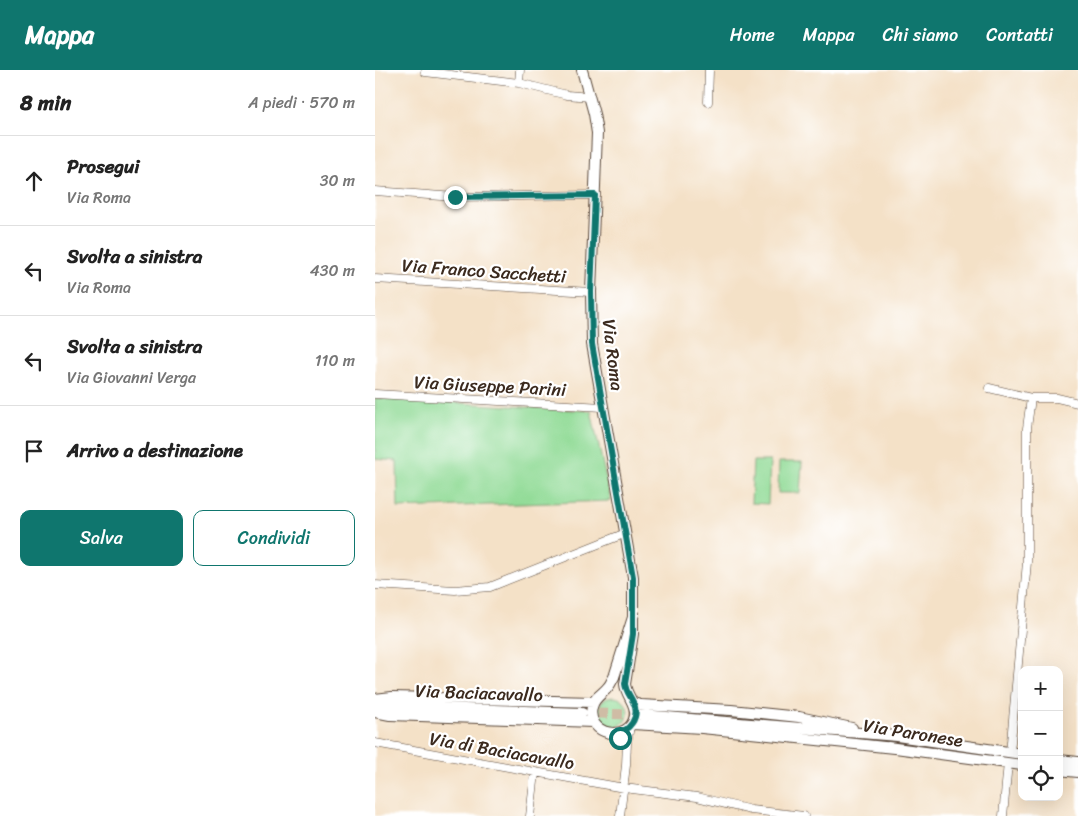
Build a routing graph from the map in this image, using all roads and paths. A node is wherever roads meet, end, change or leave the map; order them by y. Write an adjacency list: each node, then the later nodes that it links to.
1 (520, 70): 5 (street)
2 (582, 70): 6 (main road, Via Roma)
3 (709, 70): 7 (street)
4 (425, 72): 5 (street)
5 (519, 83): 6 (street)
6 (590, 97): 9 (main road, Via Roma)
7 (708, 102)
8 (375, 191): 9 (street)
9 (595, 195): 11 (main road, Via Roma)
10 (375, 279): 11 (street, Via Franco Sacchetti)
11 (591, 292): 16 (main road, Via Roma)
12 (989, 388): 14 (street)
13 (375, 394): 16 (street, Via Giuseppe Parini)
14 (1031, 398): 15 (street); 37 (street)
15 (1078, 403)
16 (603, 407): 17 (main road, Via Roma)
17 (625, 533): 18 (street); 19 (main road, Via Roma)
18 (375, 585)
19 (634, 614): 20 (main road, Via Roma); 22 (main road, Via Roma)
20 (603, 692): 22 (main road); 23 (main road, Via Roma)
21 (375, 699): 23 (main road)
22 (631, 699): 29 (main road, Via Roma); 32 (main road)
23 (593, 702): 28 (main road)
24 (375, 706): 26 (main road, Via Baciacavallo)
25 (375, 712): 28 (main road)
26 (582, 713)
27 (642, 715): 30 (main road, Via Paronese)
28 (593, 722): 31 (main road)
29 (631, 725): 31 (main road); 34 (main road); 35 (street, Via Roma)
30 (799, 729): 32 (main road, Via Paronese); 34 (main road, Via Paronese)
31 (614, 734): 35 (street)
32 (897, 736): 37 (main road, Via Paronese)
33 (375, 743): 43 (street, Via di Baciacavallo)
34 (893, 748): 37 (main road, Via Paronese)
35 (627, 754): 44 (street, Via Roma)
36 (1018, 755): 37 (main road, Via Paronese)
37 (1009, 758): 40 (main road, Via Paronese); 48 (street)
38 (1063, 760): 39 (main road)
39 (1078, 762)
40 (1018, 763)
41 (1063, 770): 42 (main road)
42 (1078, 772)
43 (535, 773): 44 (street, Via di Baciacavallo); 45 (street)
44 (624, 788): 46 (street, Via Roma); 47 (street)
45 (530, 816)
46 (620, 816)
47 (803, 816)
48 (1003, 816)

